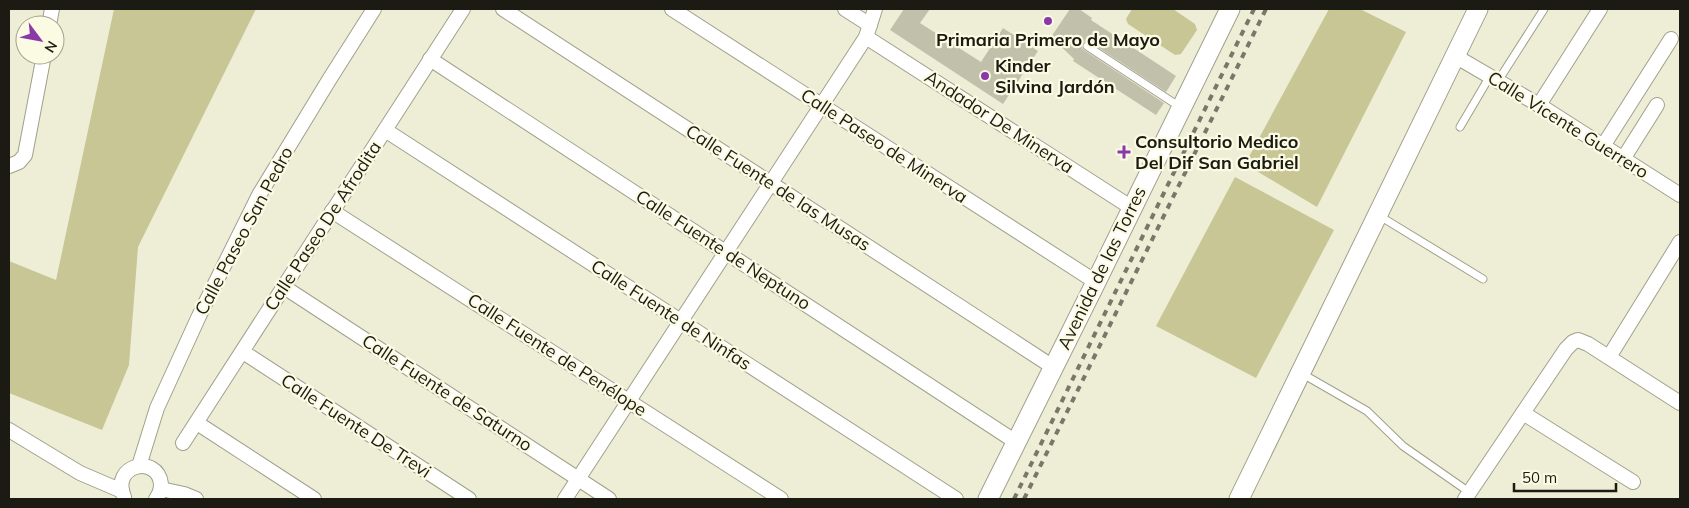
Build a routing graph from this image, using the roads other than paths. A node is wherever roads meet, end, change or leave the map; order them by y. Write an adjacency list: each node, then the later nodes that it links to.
1 (374, 9): 49 (street, Calle Paseo San Pedro)
2 (463, 9): 15 (street, Calle Paseo De Afrodita)
3 (503, 9): 27 (street, Calle Fuente de las Musas)
4 (672, 9): 18 (street, Calle Paseo de Minerva)
5 (845, 9): 11 (street, Andador De Minerva)
6 (875, 9): 11 (street)
7 (1230, 9): 21 (main road, Avenida de las Torres)
8 (1478, 9): 14 (main road)
9 (1544, 9): 17 (lane)
10 (1600, 9): 19 (street)
11 (868, 31): 18 (street); 29 (street, Andador De Minerva)
12 (1671, 38): 24 (street)
13 (1087, 46): 21 (lane)
14 (1455, 56): 17 (street, Calle Vicente Guerrero); 31 (main road)
15 (430, 59): 23 (street, Calle Paseo De Afrodita); 33 (street, Calle Fuente de Neptuno)
16 (42, 65): 26 (street)
17 (1494, 79): 19 (street, Calle Vicente Guerrero); 22 (lane)
18 (822, 105): 27 (street); 35 (street, Calle Paseo de Minerva)
19 (1539, 105): 24 (street, Calle Vicente Guerrero)
20 (1656, 105): 25 (street)
21 (1181, 108): 29 (main road, Avenida de las Torres)
22 (1460, 127)
23 (386, 130): 30 (street, Calle Paseo De Afrodita); 37 (street, Calle Fuente de Ninfas)
24 (1603, 146): 25 (street, Calle Vicente Guerrero)
25 (1623, 159): 28 (street, Calle Vicente Guerrero)
26 (14, 164)
27 (771, 182): 33 (street); 40 (street, Calle Fuente de las Musas)
28 (1680, 196)
29 (1132, 208): 35 (main road, Avenida de las Torres)
30 (332, 210): 36 (street, Calle Paseo De Afrodita); 42 (street, Calle Fuente de Penélope)
31 (1378, 215): 34 (lane); 41 (main road)
32 (1680, 242): 39 (street)
33 (725, 251): 37 (street); 47 (street, Calle Fuente de Neptuno)
34 (1483, 279)
35 (1096, 282): 40 (main road, Avenida de las Torres)
36 (284, 287): 38 (street, Calle Paseo De Afrodita); 50 (street, Calle Fuente de Saturno)
37 (680, 320): 42 (street); 61 (street, Calle Fuente de Ninfas)
38 (243, 352): 45 (street, Calle Paseo De Afrodita); 57 (street, Calle Fuente De Trevi)
39 (1609, 357): 43 (street); 44 (street)
40 (1053, 368): 47 (main road, Avenida de las Torres)
41 (1301, 372): 54 (lane); 63 (main road)
42 (629, 401): 50 (street); 60 (street, Calle Fuente de Penélope)
43 (1680, 403)
44 (1523, 414): 51 (street); 54 (street)
45 (197, 423): 48 (street, Calle Paseo De Afrodita); 56 (street)
46 (9, 430): 53 (street)
47 (1016, 442): 62 (main road, Avenida de las Torres)
48 (183, 443)
49 (139, 466): 52 (street); 53 (street)
50 (578, 479): 58 (street); 59 (street, Calle Fuente de Saturno)
51 (1634, 482)
52 (158, 494): 55 (street)
53 (124, 495)
54 (1467, 496)
55 (196, 499)
56 (314, 499)
57 (469, 499)
58 (565, 499)
59 (609, 499)
60 (781, 499)
61 (956, 499)
62 (988, 499)
63 (1239, 499)

